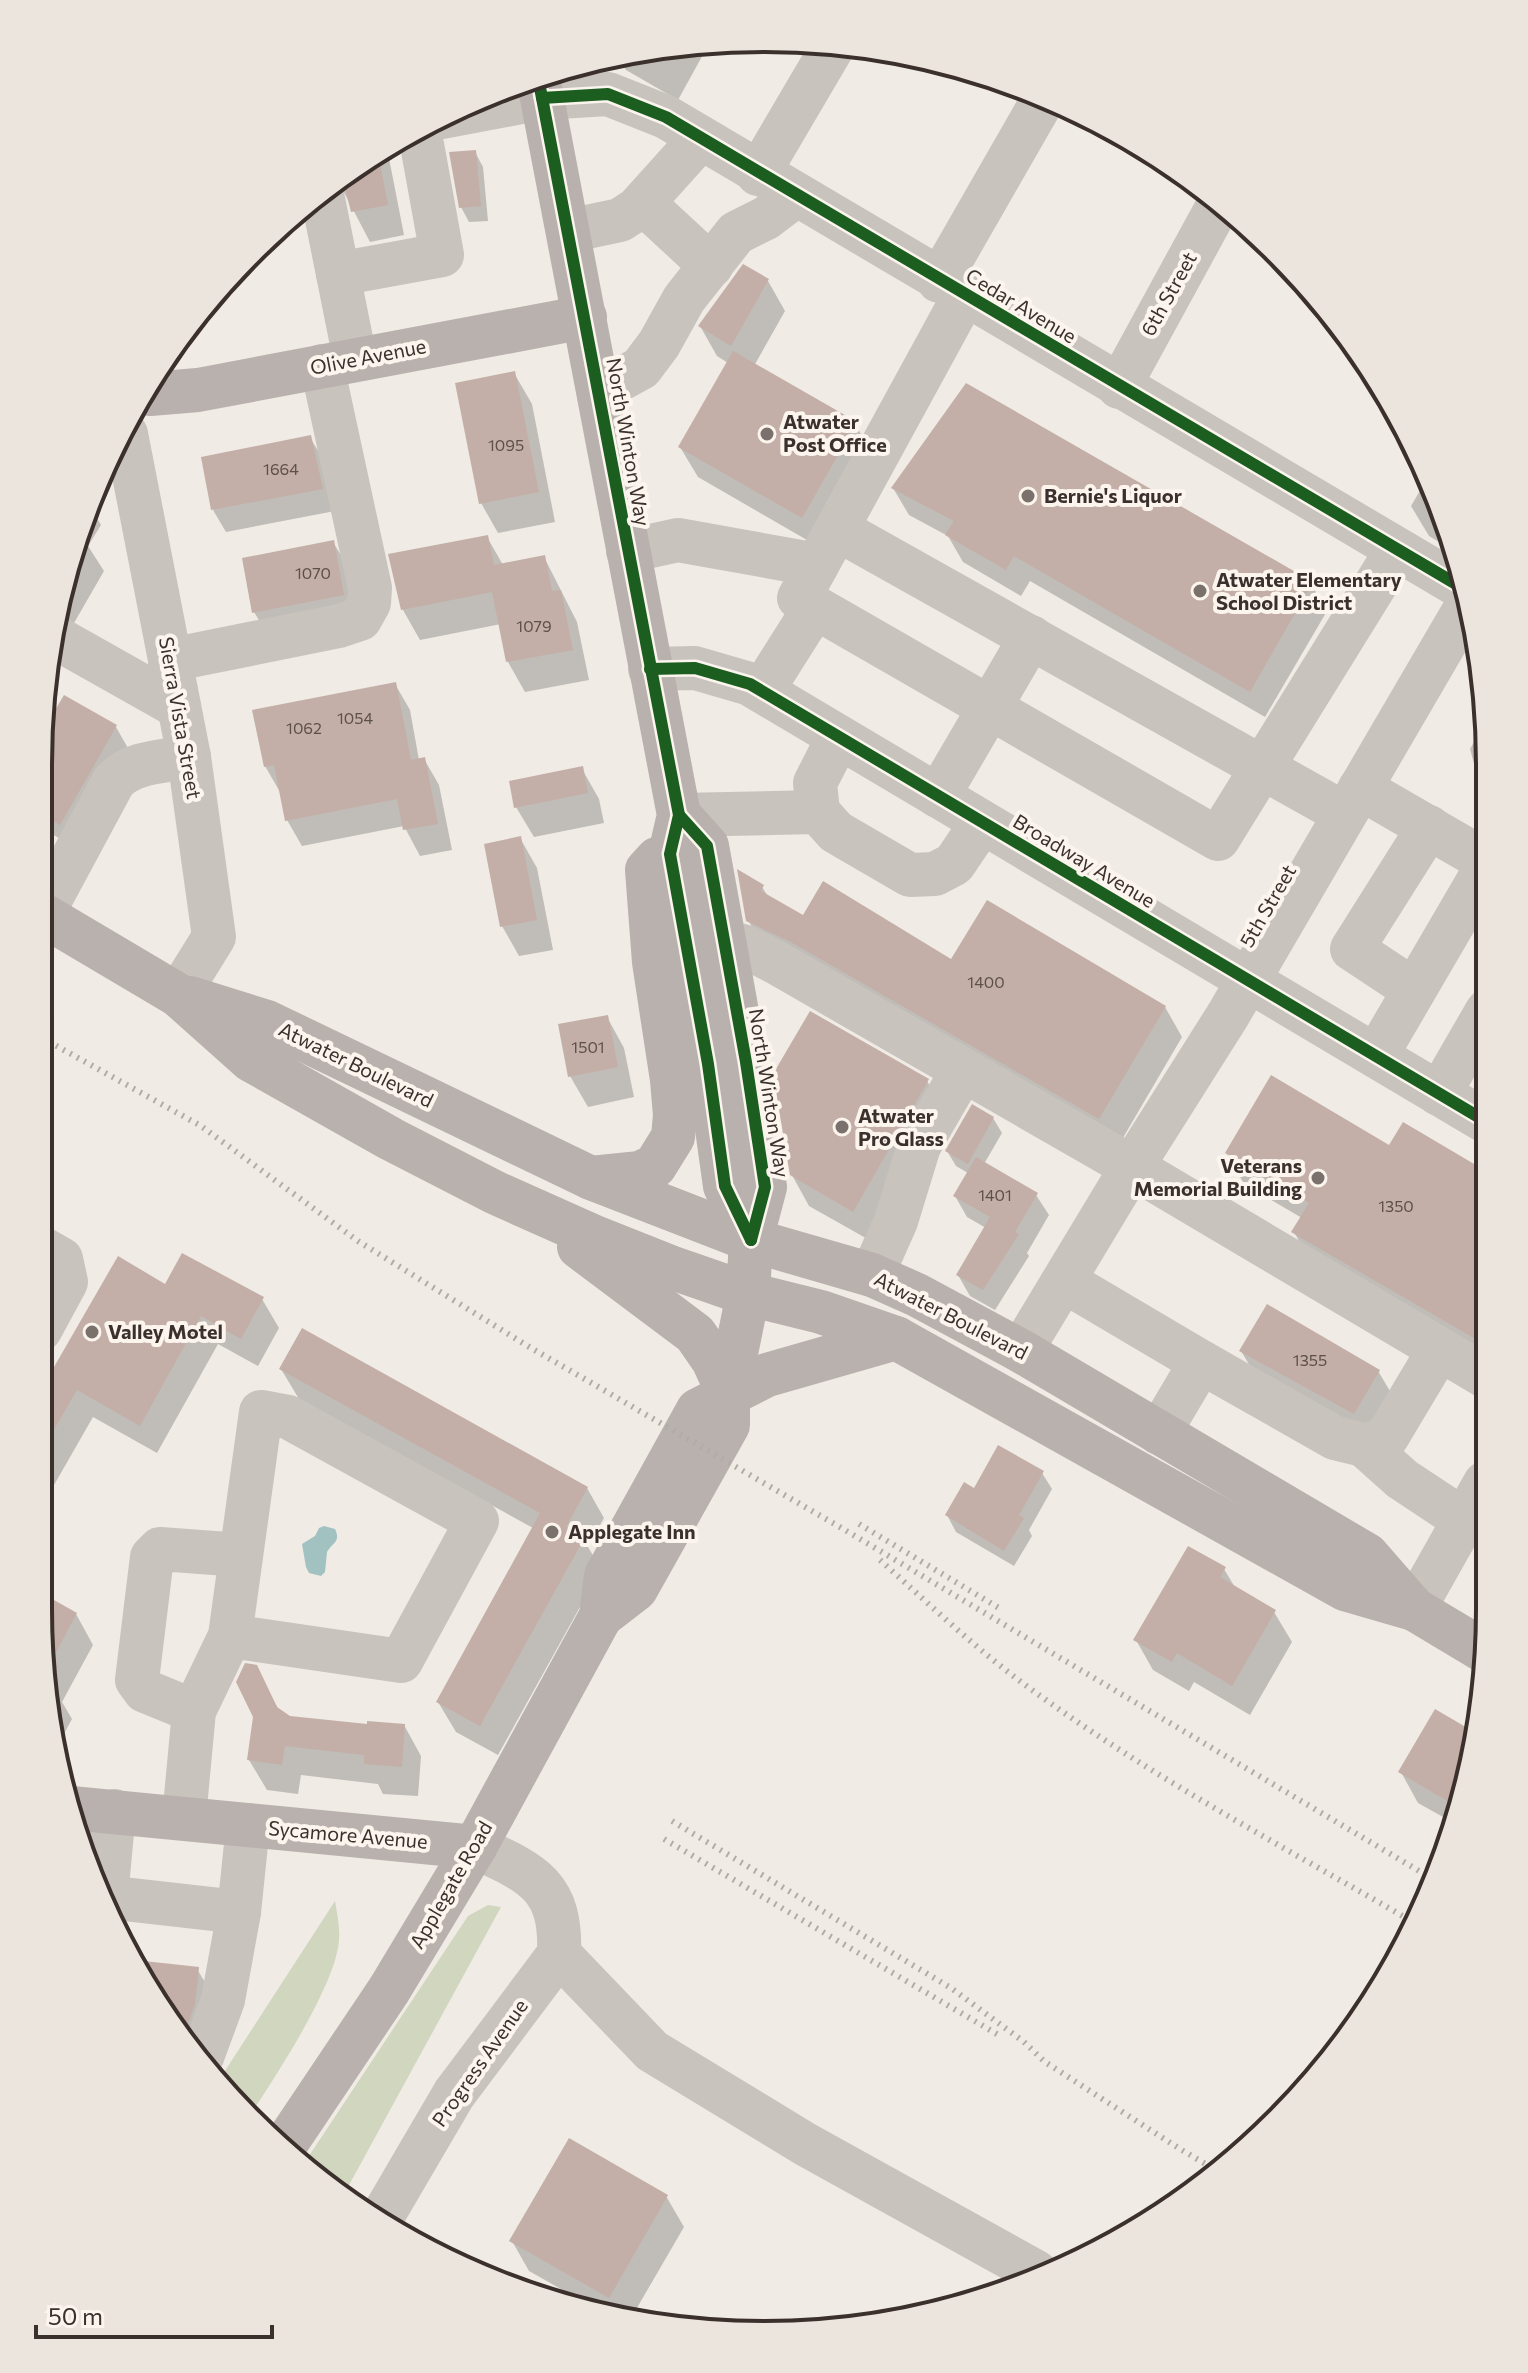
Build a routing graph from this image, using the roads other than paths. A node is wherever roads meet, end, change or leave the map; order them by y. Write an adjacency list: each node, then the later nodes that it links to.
1 (828, 55): 7 (street)
2 (543, 87): 5 (street, Cedar Avenue)
3 (540, 88): 12 (main road, North Winton Way)
4 (1039, 107): 15 (street)
5 (701, 138): 7 (street, Cedar Avenue); 9 (street)
6 (421, 140): 14 (street)
7 (758, 174): 8 (street, Cedar Avenue)
8 (795, 196): 13 (street); 15 (street, Cedar Avenue)
9 (643, 203): 12 (street); 13 (street)
10 (324, 205): 14 (street)
11 (1214, 213): 18 (street, 6th Street)
12 (568, 231): 16 (main road, North Winton Way)
13 (711, 266): 19 (street)
14 (338, 274): 17 (street)
15 (951, 288): 18 (street, Cedar Avenue); 24 (street)
16 (585, 317): 17 (main road, Olive Avenue); 19 (main road, North Winton Way)
17 (338, 363): 20 (main road, Olive Avenue); 29 (street)
18 (1119, 387): 22 (street, Cedar Avenue)
19 (599, 391): 23 (main road, North Winton Way)
20 (156, 393)
21 (128, 444): 29 (street, Sierra Vista Street)
22 (1397, 550): 25 (street, Cedar Avenue); 36 (street)
23 (628, 551): 24 (street); 30 (main road, North Winton Way)
24 (817, 575): 27 (street); 31 (street); 33 (street)
25 (1452, 582)
26 (1460, 617): 38 (street, 5th Street)
27 (1031, 637): 33 (street); 36 (street)
28 (63, 642): 32 (street)
29 (170, 660): 32 (street, Sierra Vista Street)
30 (650, 669): 31 (street, Broadway Avenue); 42 (main road, North Winton Way)
31 (762, 691): 34 (street, Broadway Avenue)
32 (179, 707): 35 (street, Sierra Vista Street)
33 (990, 707): 36 (street); 37 (street)
34 (838, 738): 37 (street, Broadway Avenue); 39 (street)
35 (189, 757): 45 (street); 50 (street, Sierra Vista Street)
36 (1263, 767): 38 (street)
37 (938, 796): 40 (street, Broadway Avenue)
38 (1353, 801): 41 (street); 48 (street, 5th Street)
39 (818, 812): 40 (street); 42 (street)
40 (981, 824): 48 (street, Broadway Avenue)
41 (1429, 827): 43 (street); 49 (street)
42 (674, 834): 47 (main road, North Winton Way); 57 (main road); 59 (main road, North Winton Way)
43 (1476, 856)
44 (1476, 884): 49 (street)
45 (52, 897)
46 (52, 919): 50 (main road, Atwater Boulevard)
47 (724, 941): 53 (street); 59 (main road, North Winton Way)
48 (1247, 981): 52 (street, Broadway Avenue); 56 (street, 5th Street)
49 (1414, 990): 52 (street)
50 (178, 995): 57 (main road, Atwater Boulevard); 58 (main road, Atwater Boulevard)
51 (1476, 1030): 54 (street)
52 (1376, 1056): 54 (street, Broadway Avenue)
53 (963, 1070): 56 (street); 61 (street)
54 (1439, 1094): 55 (street, Broadway Avenue)
55 (1476, 1116)
56 (1132, 1167): 62 (street, 5th Street); 66 (street)
57 (591, 1178): 59 (main road, Atwater Boulevard)
58 (522, 1205): 63 (main road, Atwater Boulevard); 70 (main road)
59 (751, 1240): 61 (main road, Atwater Boulevard); 63 (main road, Applegate Road)
60 (52, 1255): 64 (street)
61 (872, 1275): 67 (main road, Atwater Boulevard)
62 (1064, 1281): 67 (street, 5th Street); 68 (street)
63 (748, 1294): 65 (main road, Atwater Boulevard); 70 (main road, Applegate Road)
64 (52, 1308)
65 (896, 1338): 70 (main road); 75 (main road, Atwater Boulevard)
66 (1439, 1350): 69 (street); 72 (street)
67 (1021, 1351): 71 (main road, Atwater Boulevard)
68 (1201, 1362): 71 (street); 72 (street)
69 (1476, 1371)
70 (728, 1393): 83 (main road, Applegate Road)
71 (1159, 1433): 75 (main road, Atwater Boulevard)
72 (1364, 1445): 73 (street)
73 (1474, 1502): 75 (street)
74 (241, 1555): 76 (street); 76 (street); 78 (street)
75 (1414, 1609): 77 (main road, Atwater Boulevard)
76 (230, 1636): 78 (street)
77 (1474, 1645)
78 (194, 1711): 81 (street)
79 (81, 1809): 80 (main road, Sycamore Avenue)
80 (114, 1811): 81 (main road, Sycamore Avenue); 84 (street)
81 (184, 1818): 82 (main road, Sycamore Avenue)
82 (248, 1825): 83 (main road, Sycamore Avenue); 86 (street)
83 (475, 1847): 87 (street, Sycamore Avenue); 89 (main road, Applegate Road)
84 (107, 1882)
85 (113, 1898): 86 (street)
86 (239, 1912): 88 (street)
87 (559, 1954): 90 (street, Progress Avenue); 91 (street)
88 (205, 2049)
89 (289, 2139)
90 (385, 2212)
91 (1031, 2269)

